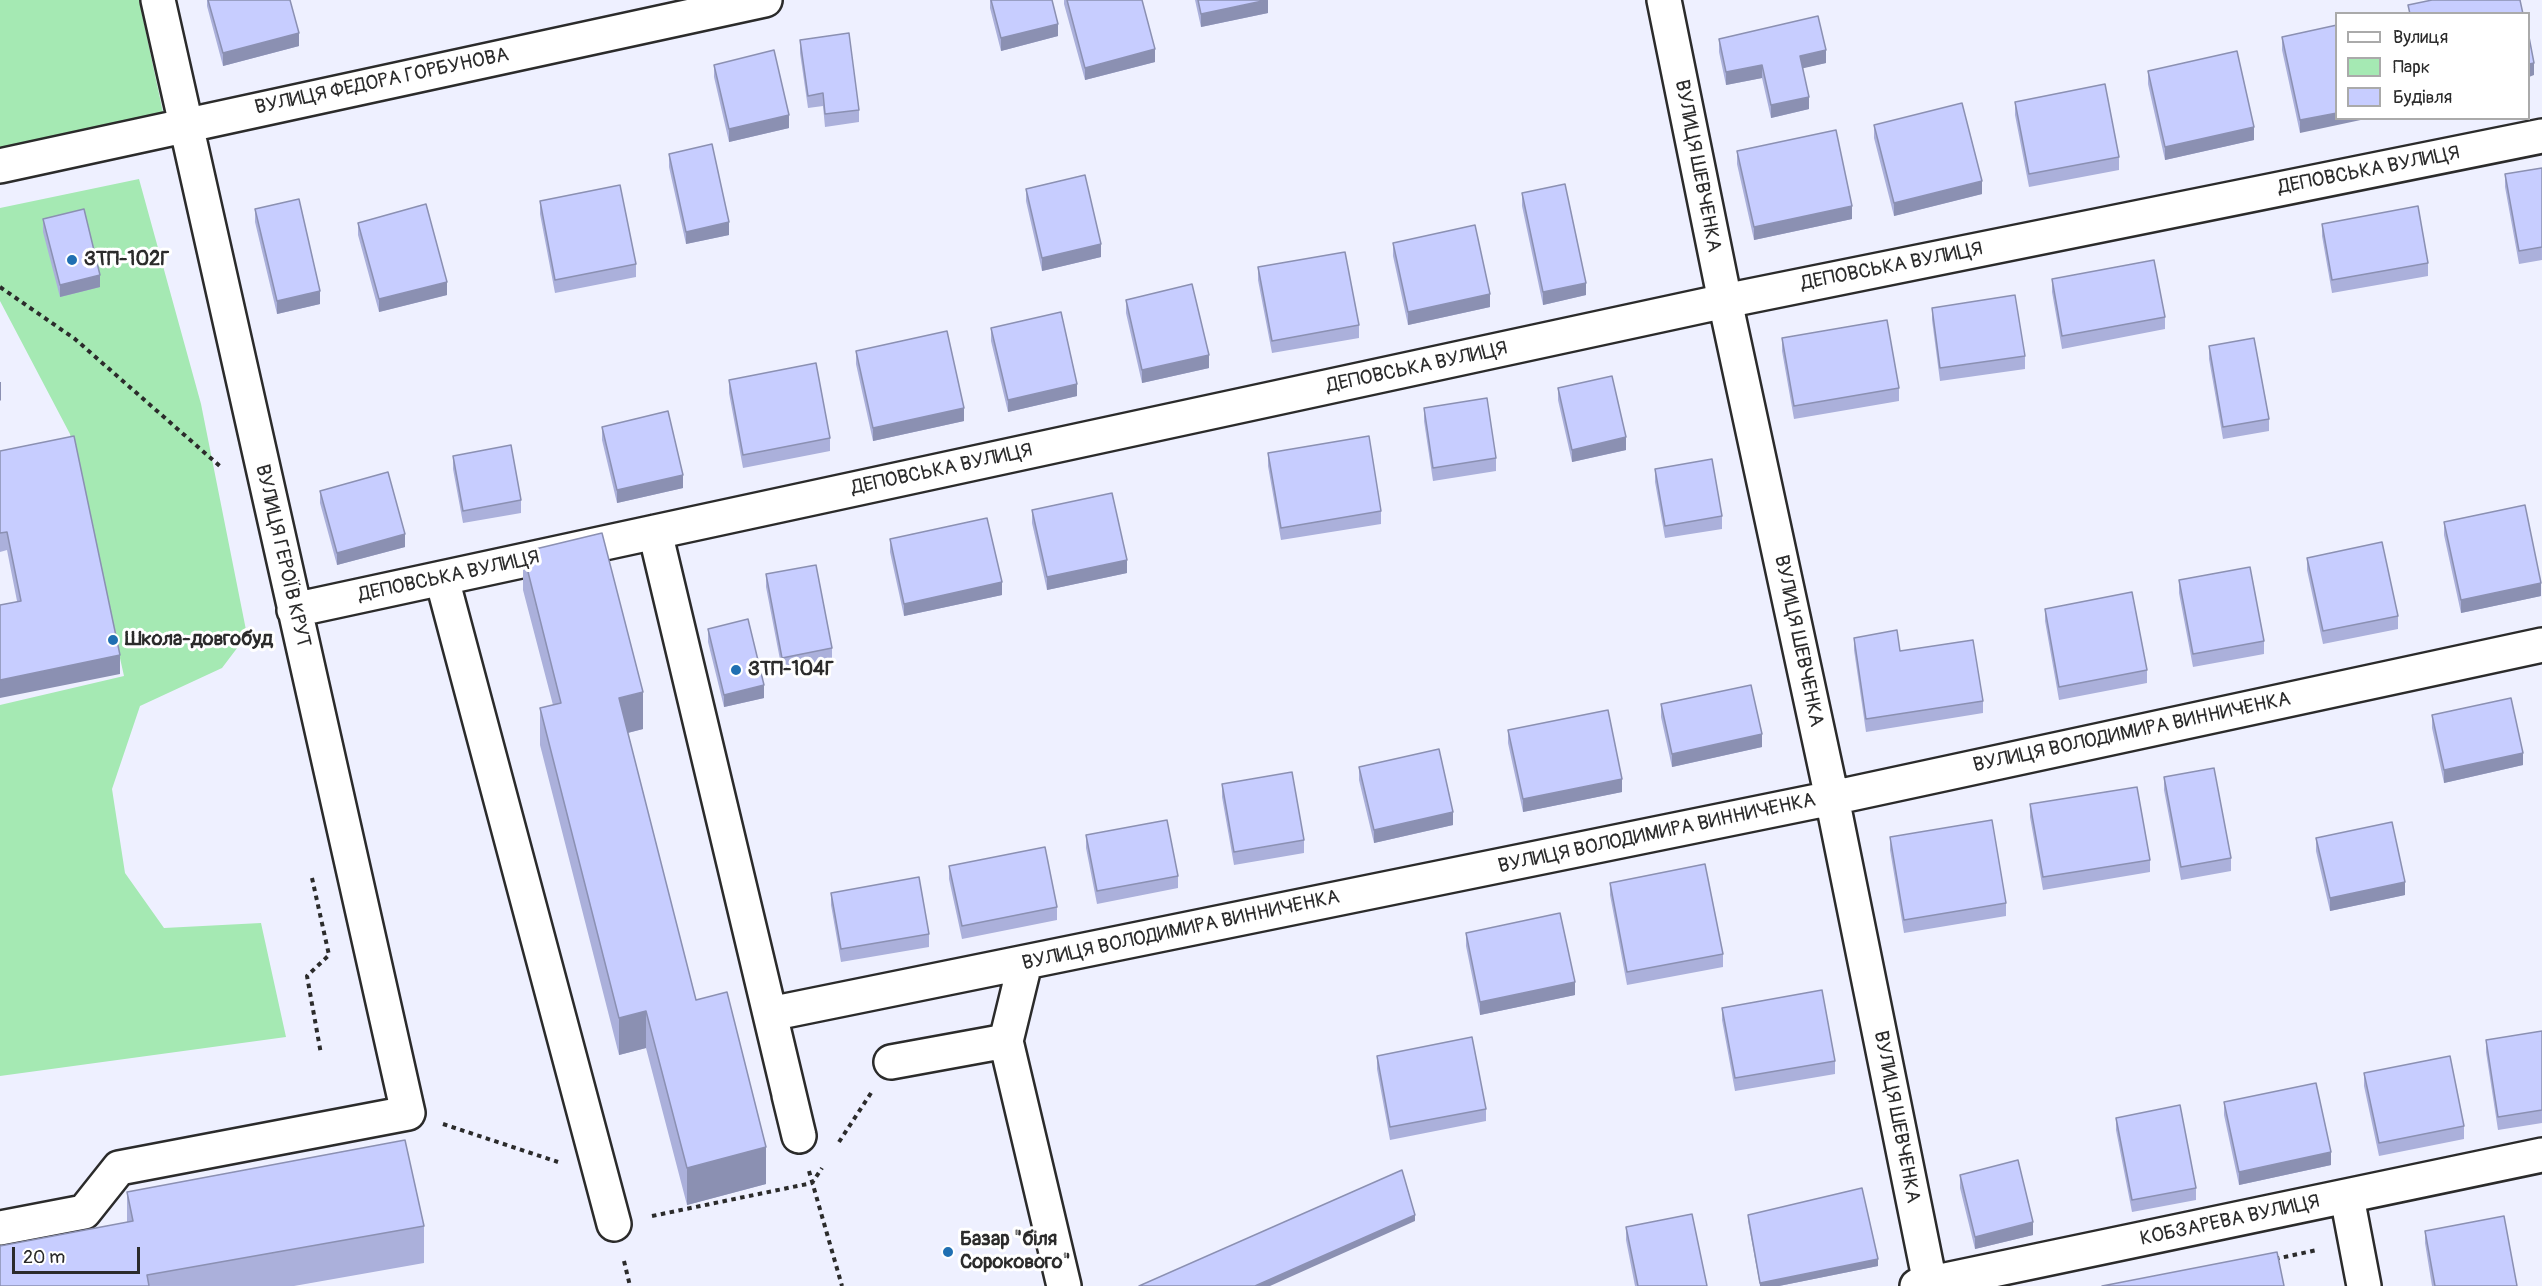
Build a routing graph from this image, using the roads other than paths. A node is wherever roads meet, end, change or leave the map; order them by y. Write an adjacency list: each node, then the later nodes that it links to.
1 (158, 0): 4 (street, ВУЛИЦЯ ГЕРОЇВ КРУТ)
2 (765, 0): 4 (street, ВУЛИЦЯ ФЕДОРА ГОРБУНОВА)
3 (1664, 0): 7 (street, ВУЛИЦЯ ШЕВЧЕНКА)
4 (186, 124): 6 (street, ВУЛИЦЯ ФЕДОРА ГОРБУНОВА); 10 (street, ВУЛИЦЯ ГЕРОЇВ КРУТ)
5 (2542, 136): 7 (street, ДЕПОВСЬКА ВУЛИЦЯ)
6 (0, 165)
7 (1725, 301): 8 (street, ДЕПОВСЬКА ВУЛИЦЯ); 12 (street, ВУЛИЦЯ ШЕВЧЕНКА)
8 (655, 532): 9 (street, ДЕПОВСЬКА ВУЛИЦЯ); 14 (street)
9 (442, 579): 10 (street, ДЕПОВСЬКА ВУЛИЦЯ); 20 (street)
10 (294, 610): 21 (street, ВУЛИЦЯ ГЕРОЇВ КРУТ)
11 (2542, 645): 12 (street, ВУЛИЦЯ ВОЛОДИМИРА ВИННИЧЕНКА)
12 (1832, 798): 13 (street, ВУЛИЦЯ ВОЛОДИМИРА ВИННИЧЕНКА); 22 (street, ВУЛИЦЯ ШЕВЧЕНКА)
13 (1024, 963): 14 (street, ВУЛИЦЯ ВОЛОДИМИРА ВИННИЧЕНКА); 15 (street)
14 (770, 1014): 17 (street)
15 (1006, 1041): 16 (street); 23 (street)
16 (891, 1062)
17 (789, 1095)
18 (2542, 1155): 19 (street, КОБЗАРЕВА ВУЛИЦЯ)
19 (2347, 1197): 22 (street, КОБЗАРЕВА ВУЛИЦЯ); 24 (street)
20 (614, 1224)
21 (0, 1228)
22 (1923, 1285)
23 (1064, 1286)
24 (2364, 1286)

